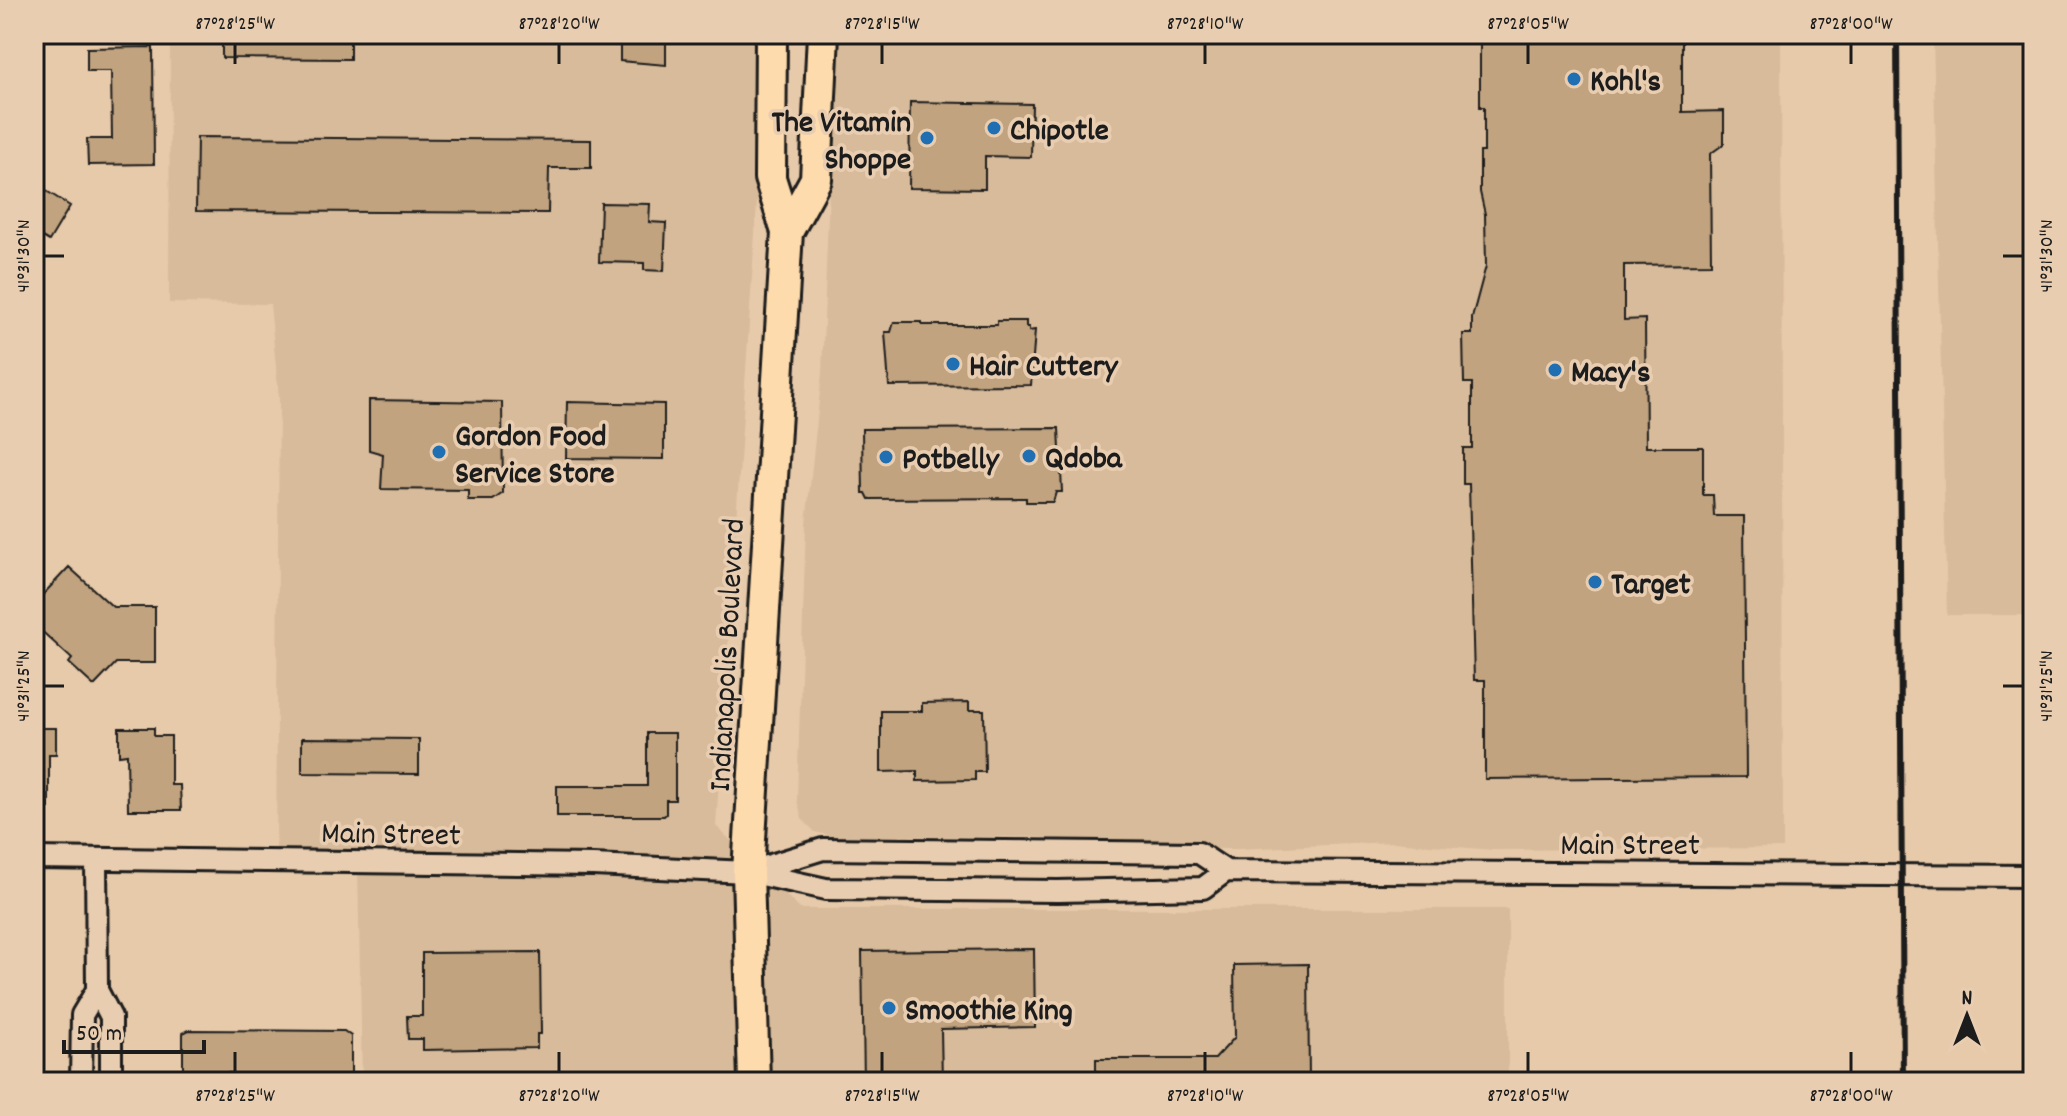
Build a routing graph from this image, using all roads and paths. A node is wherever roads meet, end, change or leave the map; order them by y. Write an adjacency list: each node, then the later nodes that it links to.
1 (771, 34): 3 (highway, Indianapolis Boulevard)
2 (823, 34): 3 (highway, Indianapolis Boulevard)
3 (787, 232): 7 (highway, Indianapolis Boulevard)
4 (34, 858): 5 (street, Main Street)
5 (96, 859): 7 (street, Main Street); 9 (street)
6 (1226, 871): 7 (street, Main Street); 7 (street, Main Street); 8 (street, Main Street)
7 (748, 872): 12 (highway, Indianapolis Boulevard)
8 (2033, 876)
9 (97, 990): 10 (street); 11 (street)
10 (81, 1082)
11 (111, 1082)
12 (754, 1082)

